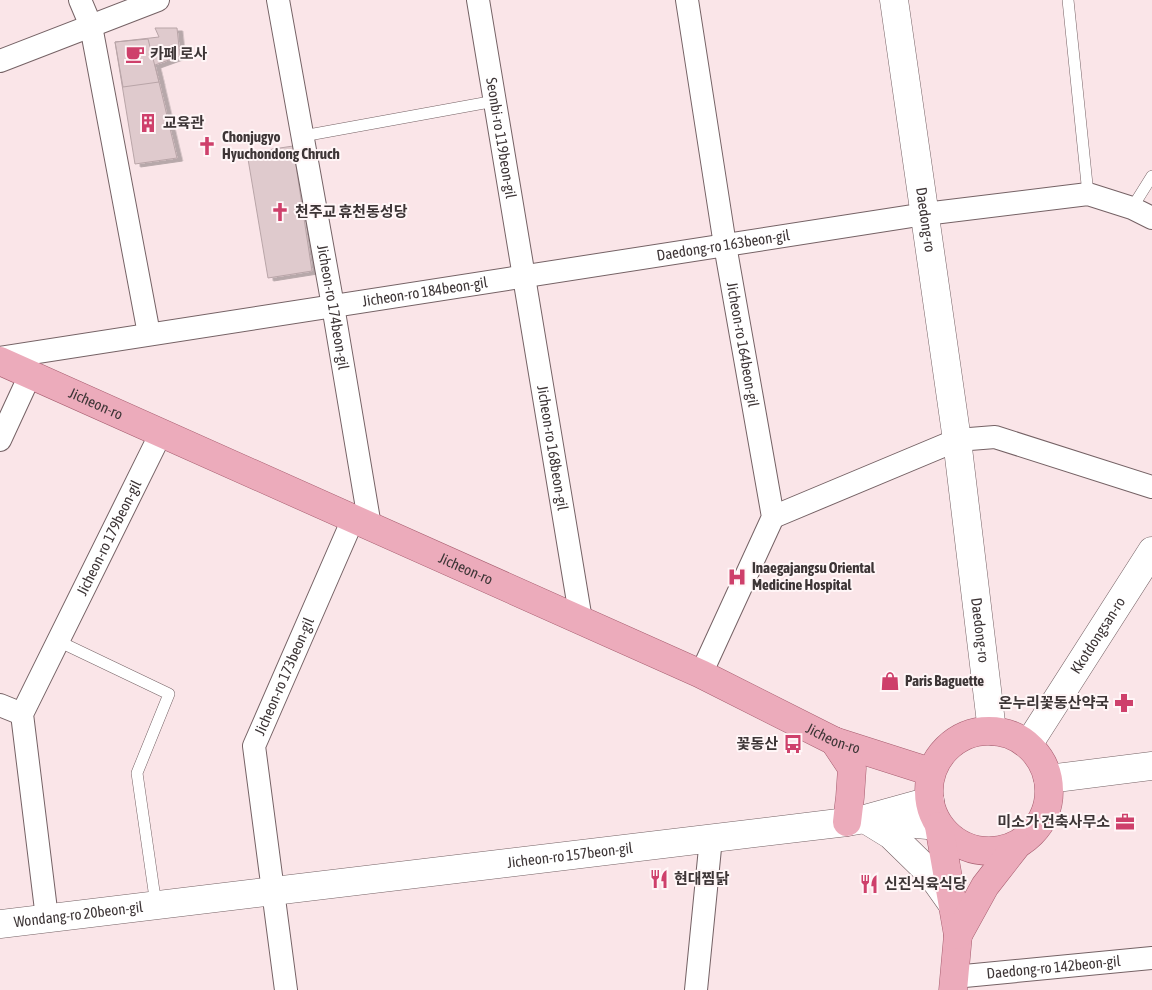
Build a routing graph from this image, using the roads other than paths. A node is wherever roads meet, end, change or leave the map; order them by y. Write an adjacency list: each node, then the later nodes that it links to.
1 (80, 0): 8 (street)
2 (158, 0): 8 (street)
3 (278, 0): 11 (street, Jicheon-ro 174beon-gil)
4 (478, 0): 10 (street, Seonbi-ro 119beon-gil)
5 (687, 0): 16 (street, Jicheon-ro 164beon-gil)
6 (894, 0): 15 (street, Daedong-ro)
7 (1068, 0): 13 (lane)
8 (91, 26): 9 (street); 19 (street)
9 (0, 61)
10 (495, 101): 11 (lane); 17 (street, Seonbi-ro 119beon-gil)
11 (303, 136): 18 (street, Jicheon-ro 174beon-gil)
12 (1152, 176): 14 (lane)
13 (1088, 194): 14 (street); 15 (street, Daedong-ro 163beon-gil)
14 (1142, 213)
15 (925, 214): 16 (street, Daedong-ro 163beon-gil); 24 (street, Daedong-ro)
16 (725, 245): 17 (street, Daedong-ro 163beon-gil); 26 (street, Jicheon-ro 164beon-gil)
17 (524, 276): 18 (street, Jicheon-ro 184beon-gil); 29 (street, Jicheon-ro 168beon-gil)
18 (333, 306): 19 (street, Jicheon-ro 184beon-gil); 27 (street, Jicheon-ro 174beon-gil)
19 (149, 334): 20 (street, Jicheon-ro 184beon-gil)
20 (0, 360): 21 (main road, Jicheon-ro)
21 (30, 375): 22 (main road, Jicheon-ro); 23 (street)
22 (161, 433): 27 (main road, Jicheon-ro); 30 (street, Jicheon-ro 179beon-gil)
23 (0, 440)
24 (957, 440): 25 (street); 26 (street); 34 (street, Daedong-ro)
25 (1152, 488)
26 (773, 516): 31 (street)
27 (362, 522): 29 (main road, Jicheon-ro); 44 (street, Jicheon-ro 173beon-gil)
28 (1152, 551): 36 (street, Kkotdongsan-ro)
29 (580, 620): 31 (main road, Jicheon-ro)
30 (58, 641): 33 (street, Jicheon-ro 179beon-gil); 45 (lane, Wondang-ro 20beon-gil)
31 (701, 674): 35 (main road, Jicheon-ro)
32 (0, 705): 33 (street)
33 (22, 714): 47 (street)
34 (992, 731): 36 (main road); 38 (main road)
35 (834, 740): 38 (main road, Jicheon-ro); 41 (main road)
36 (1028, 745): 39 (main road)
37 (1152, 766): 39 (street)
38 (931, 772): 40 (main road)
39 (1048, 778): 43 (main road)
40 (934, 813): 41 (street, Jicheon-ro 157beon-gil); 43 (main road); 46 (main road)
41 (856, 821): 42 (street, Jicheon-ro 157beon-gil); 46 (street)
42 (711, 838): 44 (street, Jicheon-ro 157beon-gil); 53 (street)
43 (1017, 845): 49 (main road)
44 (273, 891): 45 (street, Wondang-ro 20beon-gil); 52 (street, Jicheon-ro 173beon-gil)
45 (156, 905): 47 (street, Wondang-ro 20beon-gil)
46 (952, 905): 49 (main road)
47 (48, 918): 48 (street, Wondang-ro 20beon-gil)
48 (0, 924)
49 (958, 935): 51 (main road)
50 (1152, 958): 51 (street, Daedong-ro 142beon-gil)
51 (954, 983)
52 (286, 990)
53 (696, 990)

